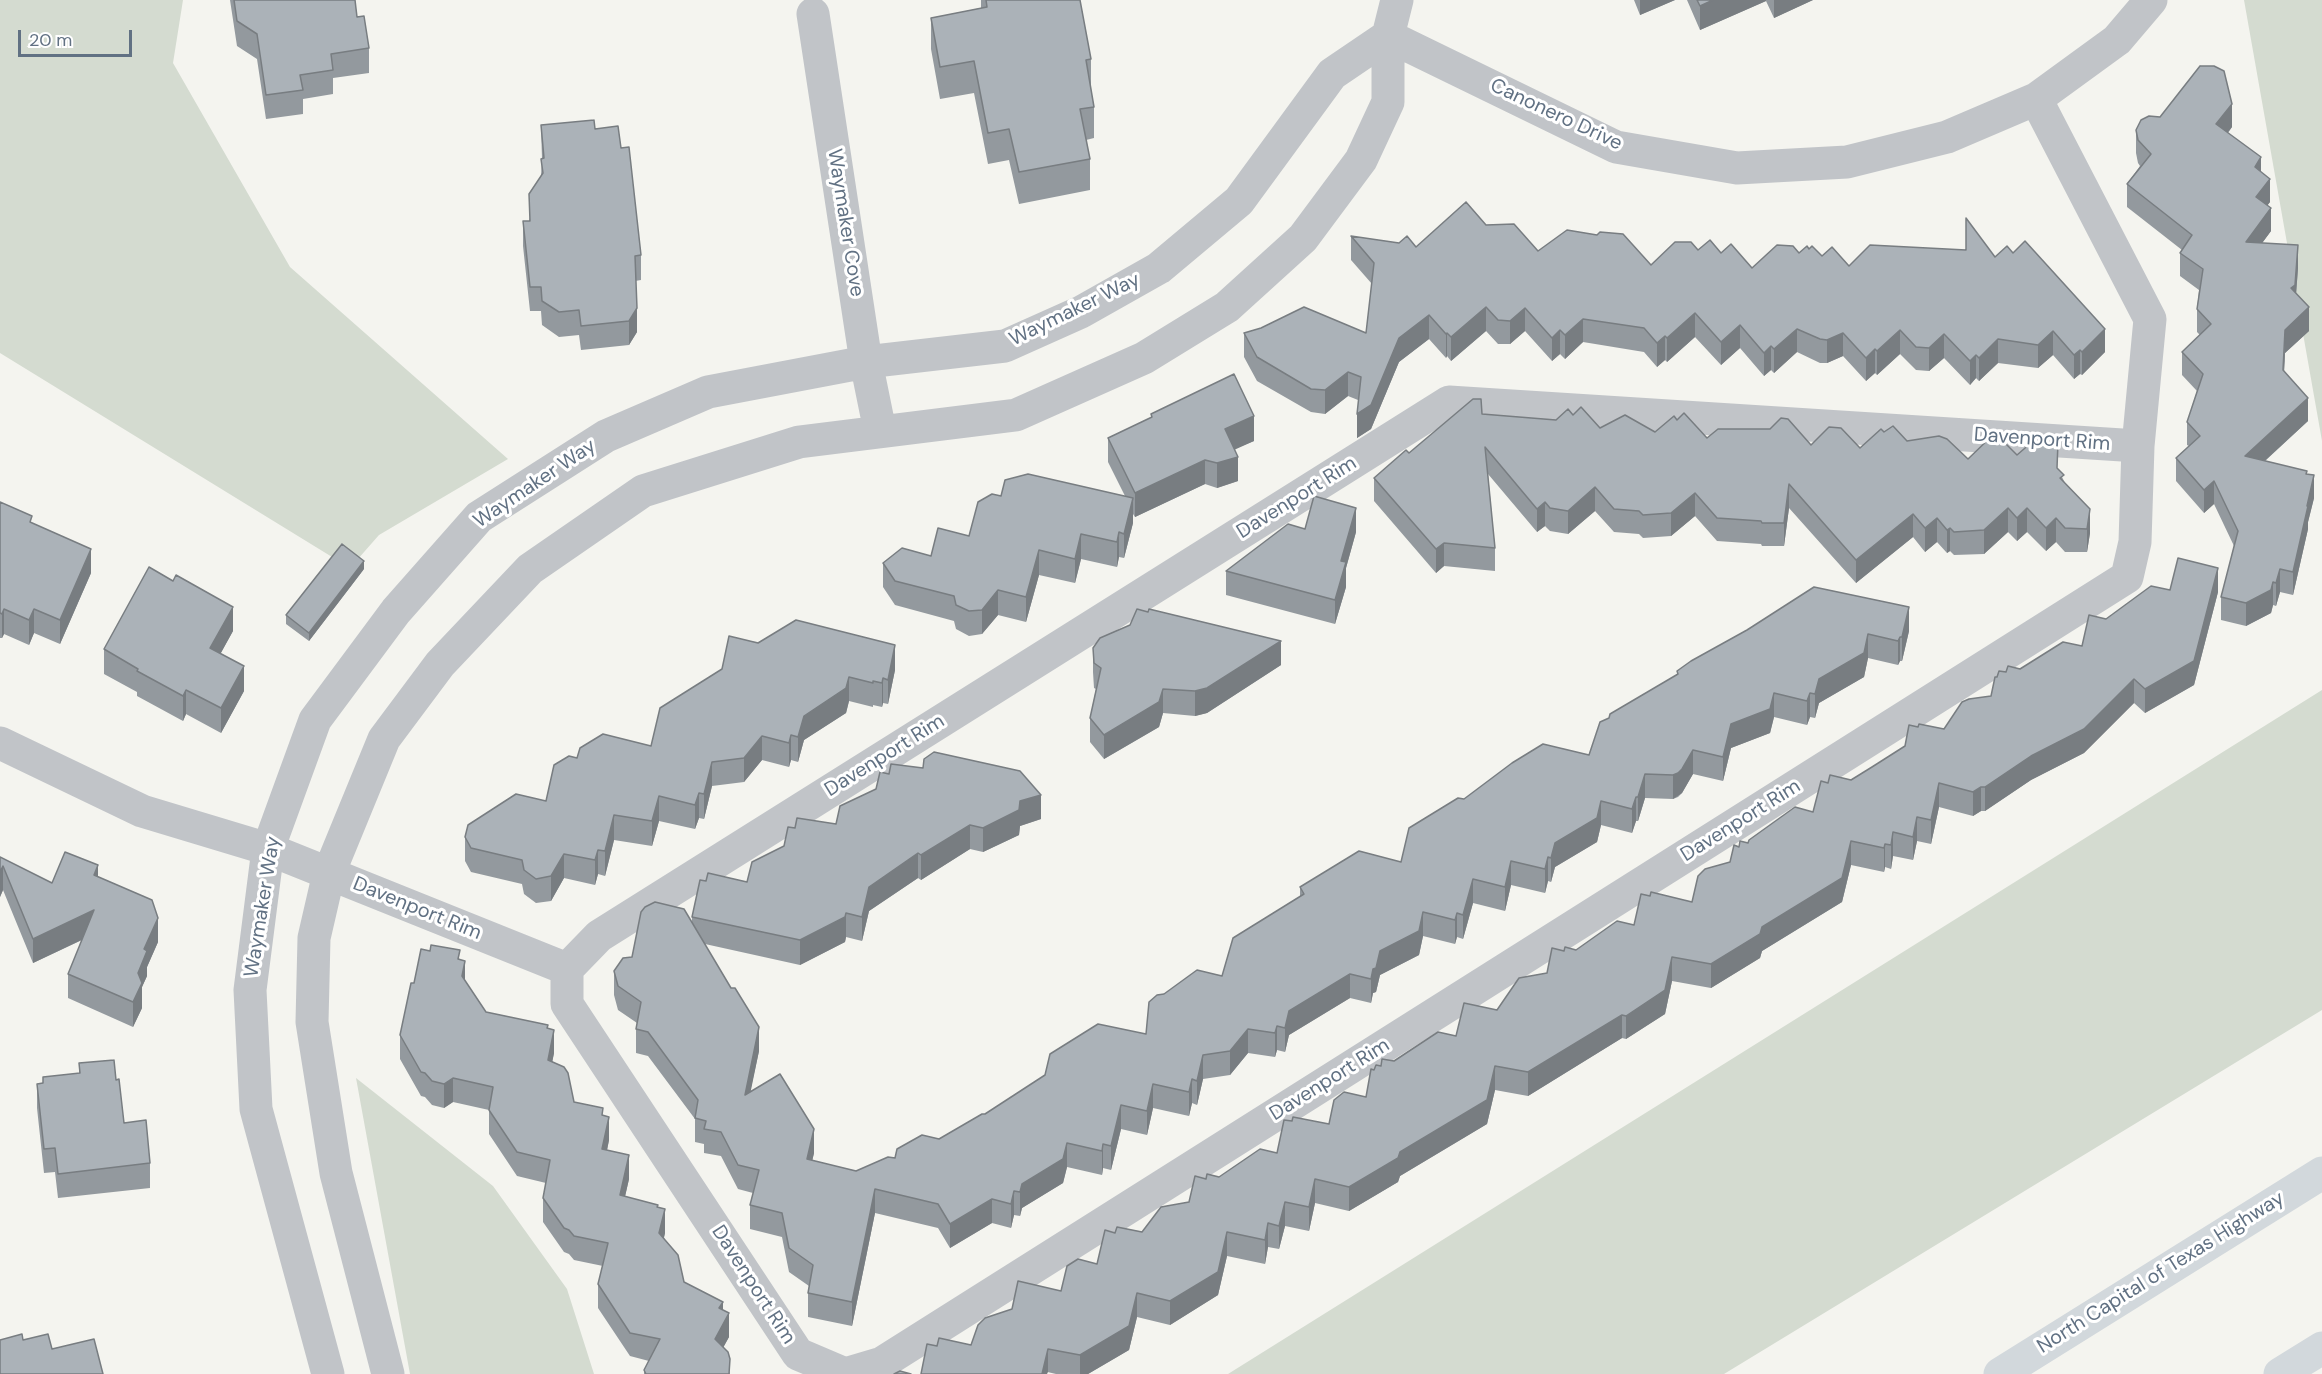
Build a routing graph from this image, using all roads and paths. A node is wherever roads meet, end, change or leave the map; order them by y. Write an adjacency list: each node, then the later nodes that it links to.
1 (1397, 0): 4 (street)
2 (2151, 0): 5 (street, Canonero Drive)
3 (813, 14): 6 (street, Waymaker Cove)
4 (1388, 36): 5 (street, Canonero Drive); 6 (street, Waymaker Way); 7 (street)
5 (2036, 99): 8 (street, Davenport Rim)
6 (866, 362): 7 (street, Waymaker Cove); 10 (street, Waymaker Way)
7 (880, 431): 11 (street)
8 (2138, 446): 12 (street, Davenport Rim); 12 (street, Davenport Rim)
9 (0, 743): 10 (street, Davenport Rim)
10 (268, 849): 11 (street, Davenport Rim); 15 (street, Waymaker Way)
11 (329, 873): 12 (street, Davenport Rim); 16 (street)
12 (567, 969)
13 (2322, 1173): 17 (highway, North Capital of Texas Highway)
14 (2322, 1348): 18 (highway)
15 (328, 1374)
16 (388, 1374)
17 (2000, 1374)
18 (2280, 1374)

